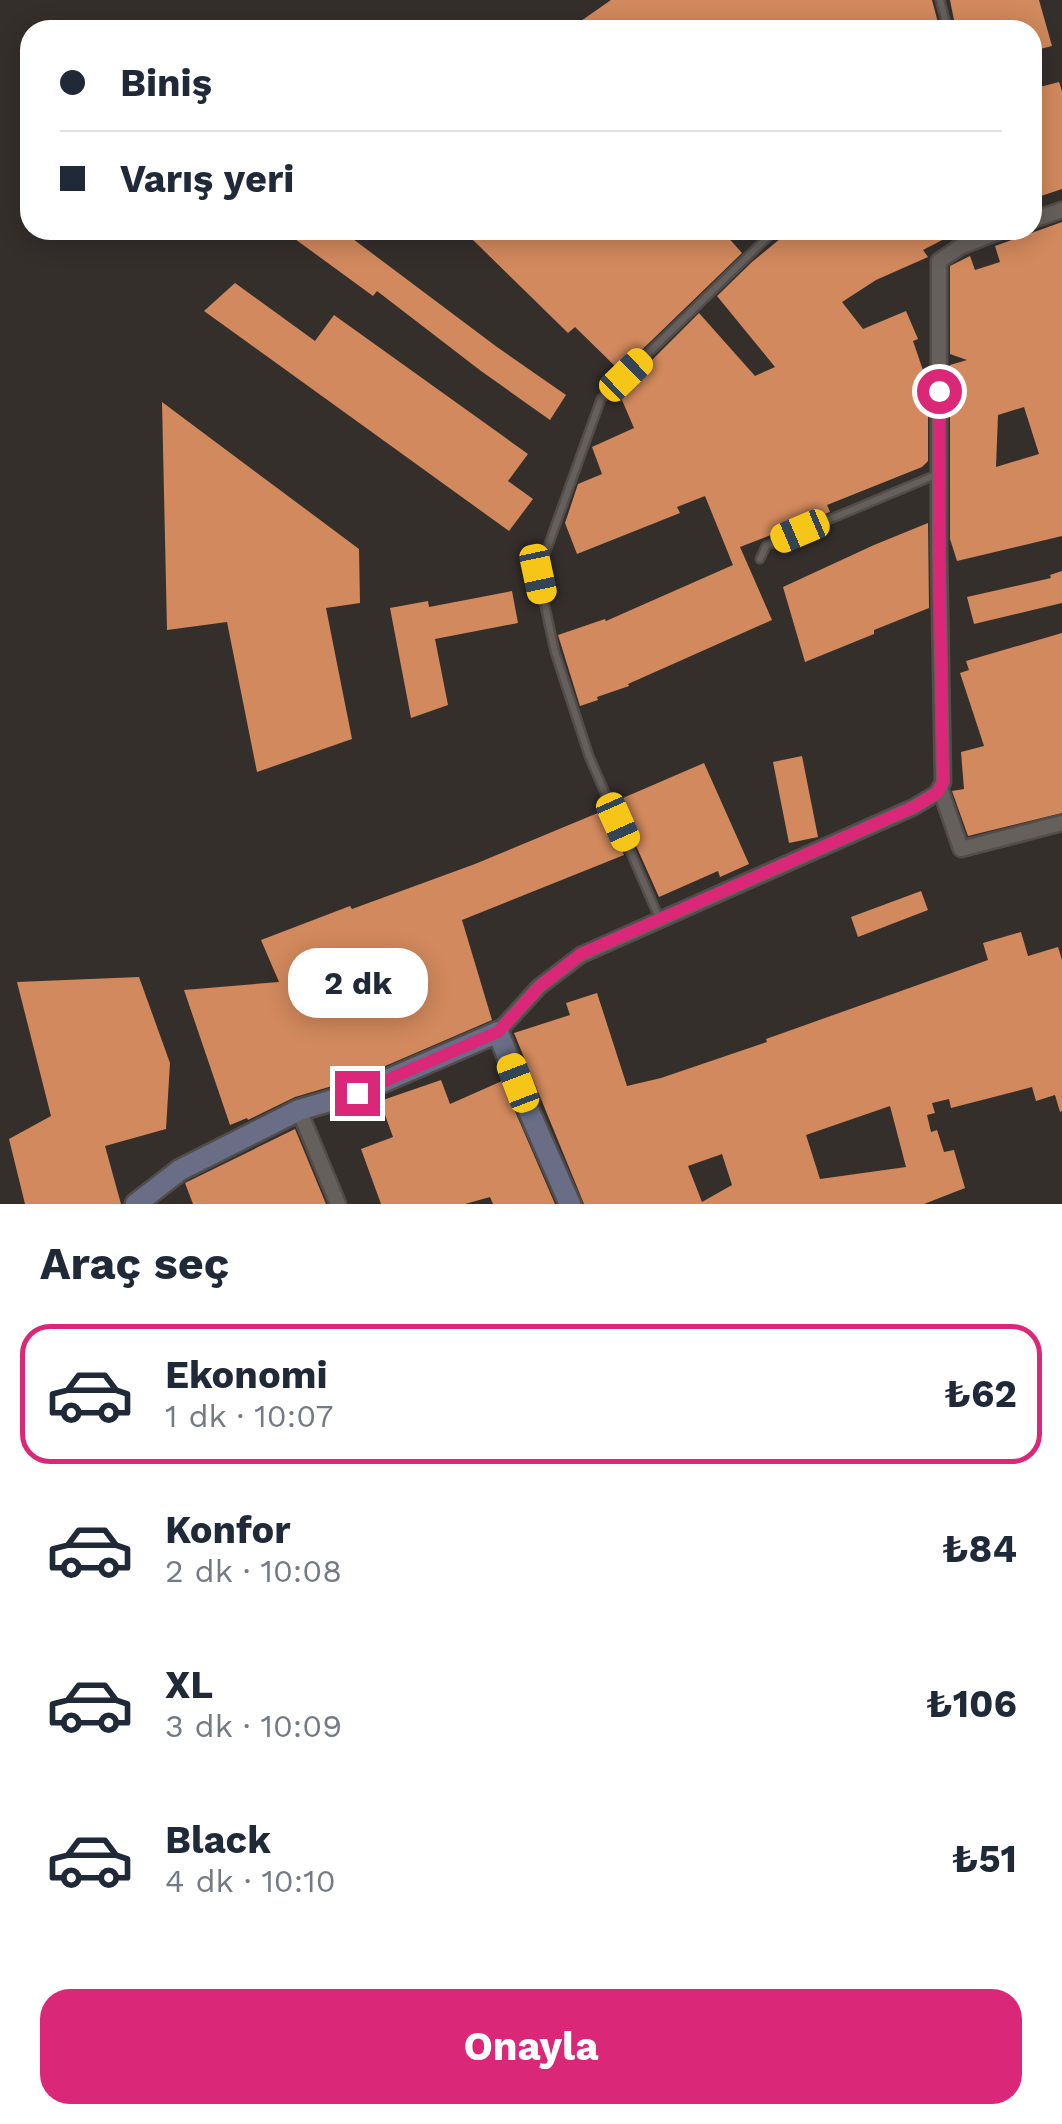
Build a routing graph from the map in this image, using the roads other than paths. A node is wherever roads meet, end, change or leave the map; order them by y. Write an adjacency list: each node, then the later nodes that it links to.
1 (766, 240): 7 (lane)
2 (972, 240): 3 (street)
3 (939, 474): 4 (lane); 5 (street)
4 (760, 558)
5 (940, 788): 6 (street); 7 (street)
6 (1062, 823)
7 (661, 921): 8 (street)
8 (498, 1032): 9 (street); 12 (street)
9 (299, 1110): 10 (street); 11 (street)
10 (136, 1204)
11 (338, 1204)
12 (570, 1204)

